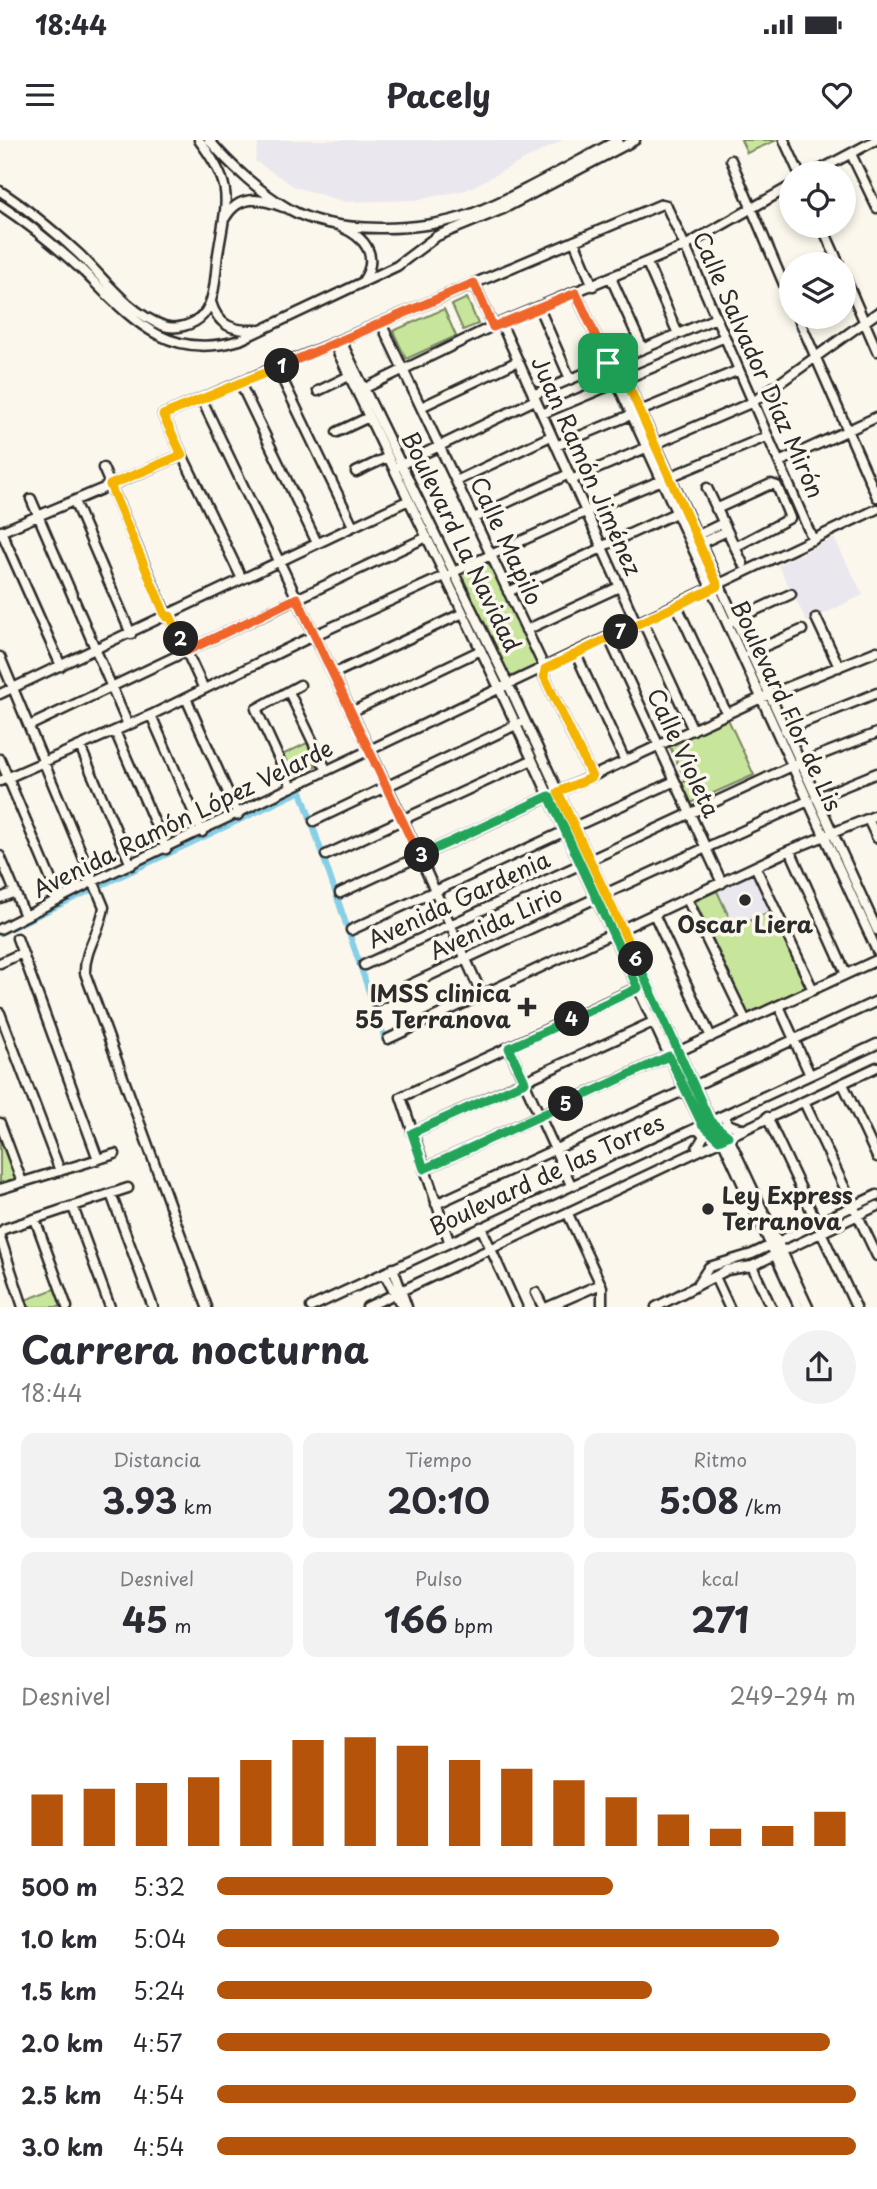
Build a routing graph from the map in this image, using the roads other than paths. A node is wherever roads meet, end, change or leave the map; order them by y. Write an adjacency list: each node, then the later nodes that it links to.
1 (199, 140): 13 (street)
2 (209, 140): 11 (street)
3 (618, 140): 20 (street)
4 (635, 140): 26 (street)
5 (784, 140): 9 (street)
6 (876, 140): 7 (street)
7 (851, 154): 10 (street); 15 (street)
8 (731, 160): 18 (street)
9 (794, 161)
10 (837, 161)
11 (231, 164): 13 (street); 17 (street)
12 (0, 191): 30 (street)
13 (226, 191): 19 (street)
14 (779, 193): 18 (street)
15 (876, 204)
16 (0, 205): 39 (street)
17 (289, 209): 19 (street); 20 (street)
18 (752, 209): 22 (street); 24 (street)
19 (223, 220): 30 (street)
20 (338, 225): 26 (street)
21 (574, 241): 22 (street, Calle Salvador Díaz Mirón); 27 (street); 28 (street)
22 (685, 246): 23 (street); 34 (street, Calle Salvador Díaz Mirón)
23 (647, 263): 25 (street); 40 (street)
24 (779, 273)
25 (611, 278): 28 (street); 43 (street)
26 (361, 283): 39 (street)
27 (474, 283): 36 (street); 37 (street, Juan Ramón Jiménez)
28 (593, 286): 29 (street)
29 (576, 293): 32 (street); 47 (street, Boulevard Flor de Lis)
30 (211, 302): 39 (street)
31 (856, 302): 35 (street)
32 (539, 308): 37 (street); 52 (street)
33 (877, 313): 35 (street)
34 (716, 318): 40 (street); 41 (street, Calle Salvador Díaz Mirón)
35 (865, 322): 44 (street); 45 (street)
36 (382, 323): 42 (street); 49 (street, Calle Mapilo)
37 (497, 325): 46 (street, Juan Ramón Jiménez); 49 (street)
38 (803, 329): 45 (street)
39 (260, 330)
40 (678, 334): 43 (street)
41 (725, 337): 50 (street, Calle Salvador Díaz Mirón); 53 (street)
42 (338, 342): 48 (street); 51 (street, Boulevard La Navidad); 55 (street, Boulevard La Navidad)
43 (643, 349): 47 (street)
44 (877, 351)
45 (815, 356): 59 (street); 65 (street)
46 (518, 361): 57 (street, Juan Ramón Jiménez); 60 (street)
47 (612, 361): 52 (street); 53 (street, Boulevard Flor de Lis)
48 (277, 368): 54 (street); 93 (street)
49 (403, 369): 55 (street); 60 (street, Calle Mapilo)
50 (739, 370): 59 (street, Calle Salvador Díaz Mirón); 61 (street)
51 (349, 376): 55 (street, Boulevard La Navidad); 56 (street)
52 (570, 379): 57 (street)
53 (621, 381): 61 (street, Boulevard Flor de Lis); 62 (street)
54 (240, 383): 58 (street); 99 (street)
55 (361, 390): 63 (street, Boulevard La Navidad); 75 (street, Boulevard La Navidad)
56 (318, 391)
57 (534, 397): 62 (street, Juan Ramón Jiménez); 69 (street)
58 (202, 400): 72 (street); 103 (street)
59 (753, 402): 68 (street, Calle Salvador Díaz Mirón); 71 (street)
60 (421, 407): 69 (street, Calle Mapilo)
61 (636, 413): 70 (street); 71 (street, Boulevard Flor de Lis)
62 (541, 414): 67 (street, Juan Ramón Jiménez)
63 (369, 416): 66 (street); 73 (street, Boulevard La Navidad)
64 (877, 417): 65 (street)
65 (847, 431): 74 (street); 83 (street)
66 (337, 432)
67 (551, 436): 70 (street, Juan Ramón Jiménez); 80 (street)
68 (768, 436): 74 (street, Calle Salvador Díaz Mirón); 79 (street)
69 (439, 446): 75 (street); 80 (street, Calle Mapilo)
70 (556, 446): 78 (street, Juan Ramón Jiménez)
71 (651, 446): 78 (street); 79 (street, Boulevard Flor de Lis)
72 (182, 455): 81 (street); 106 (street)
73 (388, 457): 75 (street, Boulevard La Navidad); 77 (street)
74 (779, 462): 98 (street, Calle Salvador Díaz Mirón)
75 (397, 466): 85 (street, Boulevard La Navidad); 105 (street, Boulevard La Navidad)
76 (103, 468): 81 (street)
77 (356, 472)
78 (570, 477): 90 (street, Juan Ramón Jiménez); 92 (street)
79 (665, 478): 89 (street, Boulevard Flor de Lis); 90 (street)
80 (456, 481): 92 (street, Calle Mapilo)
81 (110, 485): 86 (street); 114 (street)
82 (707, 488): 87 (street)
83 (877, 497)
84 (31, 499): 91 (street)
85 (409, 500): 93 (street); 96 (street, Boulevard La Navidad)
86 (74, 501): 91 (street); 120 (street)
87 (716, 509): 94 (street); 100 (street)
88 (877, 509): 98 (street, Avenida Ramón López Velarde)
89 (680, 511): 97 (street, Boulevard Flor de Lis); 101 (street); 108 (street, Boulevard Flor de Lis)
90 (585, 512): 101 (street, Juan Ramón Jiménez); 102 (street)
91 (38, 516): 95 (street); 123 (street)
92 (474, 518): 102 (street, Calle Mapilo)
93 (353, 526): 99 (street)
94 (725, 527): 97 (street); 100 (street)
95 (0, 532): 130 (street)
96 (426, 537): 105 (street, Boulevard La Navidad); 111 (street)
97 (698, 540): 108 (street, Boulevard Flor de Lis)
98 (813, 540): 108 (street, Avenida Ramón López Velarde)
99 (317, 543): 103 (street)
100 (734, 547): 104 (street)
101 (602, 548): 107 (street, Juan Ramón Jiménez); 109 (street)
102 (491, 554): 105 (street); 109 (street, Calle Mapilo)
103 (279, 561): 106 (street); 111 (street)
104 (743, 564)
105 (449, 574): 113 (street, Boulevard La Navidad); 121 (street); 135 (street, Boulevard La Navidad)
106 (242, 579): 114 (street)
107 (619, 586): 117 (street, Juan Ramón Jiménez); 118 (street)
108 (715, 587): 112 (street, Avenida Ramón López Velarde); 116 (street, Boulevard Flor de Lis)
109 (508, 592): 118 (street, Calle Mapilo)
110 (791, 594): 116 (street)
111 (297, 598): 121 (street); 125 (street)
112 (677, 606): 117 (street, Avenida Ramón López Velarde); 148 (street)
113 (463, 612): 124 (street, Boulevard La Navidad); 133 (street)
114 (168, 616): 120 (street); 125 (street)
115 (816, 618): 131 (street)
116 (731, 622): 127 (street, Boulevard Flor de Lis); 143 (street, Boulevard Flor de Lis)
117 (640, 623): 122 (street, Avenida Ramón López Velarde); 154 (street, Juan Ramón Jiménez)
118 (526, 630): 132 (street, Calle Mapilo)
119 (802, 630): 127 (street)
120 (131, 635): 123 (street)
121 (315, 635): 133 (street); 138 (street)
122 (609, 638): 128 (street, Avenida Ramón López Velarde); 159 (street, Calle Violeta)
123 (96, 650): 130 (street); 136 (street)
124 (481, 650): 139 (street, Boulevard La Navidad); 146 (street)
125 (187, 651): 136 (street); 138 (street)
126 (877, 651): 131 (street)
127 (749, 653): 143 (street, Boulevard Flor de Lis)
128 (576, 654): 132 (street, Avenida Ramón López Velarde); 163 (street)
129 (0, 657): 137 (street)
130 (61, 666): 137 (street)
131 (839, 667): 143 (street)
132 (545, 669): 135 (street, Avenida Ramón López Velarde); 168 (street, Calle Mapilo)
133 (333, 674): 146 (street)
134 (300, 685): 140 (street)
135 (509, 686): 139 (street, Avenida Ramón López Velarde); 150 (street, Boulevard La Navidad)
136 (111, 687): 151 (street); 152 (street)
137 (13, 689): 142 (street); 152 (street)
138 (204, 689): 144 (street)
139 (500, 690): 153 (street, Boulevard La Navidad); 160 (street, Avenida Ramón López Velarde)
140 (289, 692): 145 (street); 165 (street)
141 (877, 693): 155 (street)
142 (0, 694)
143 (765, 697): 148 (street); 155 (street, Boulevard Flor de Lis); 166 (street, Boulevard Flor de Lis)
144 (186, 698): 149 (street); 177 (street)
145 (256, 709): 147 (street); 172 (street)
146 (351, 712): 160 (street)
147 (246, 714)
148 (727, 714): 154 (street)
149 (151, 715): 151 (street); 183 (street)
150 (524, 719): 153 (street); 173 (street, Boulevard La Navidad)
151 (128, 725): 156 (street)
152 (29, 726): 164 (street)
153 (517, 726): 162 (street, Boulevard La Navidad); 171 (street)
154 (693, 730): 159 (street)
155 (785, 730): 166 (street, Boulevard Flor de Lis)
156 (116, 731): 158 (street); 187 (street)
157 (877, 733): 166 (street, Avenida Gardenia)
158 (80, 746): 164 (street); 193 (street)
159 (659, 746): 163 (street); 170 (street, Calle Violeta)
160 (370, 752): 171 (street); 172 (street, Avenida Ramón López Velarde)
161 (0, 759): 169 (street)
162 (532, 760): 174 (street, Boulevard La Navidad); 179 (street)
163 (625, 761): 168 (street)
164 (44, 762): 169 (street); 197 (street)
165 (324, 765)
166 (796, 765): 175 (street, Boulevard Flor de Lis); 176 (street, Avenida Gardenia)
167 (877, 773): 175 (street)
168 (592, 777): 173 (street)
169 (4, 779): 204 (street)
170 (676, 781): 176 (street, Calle Violeta); 181 (street)
171 (387, 787): 179 (street); 180 (street)
172 (296, 788): 177 (street, Avenida Ramón López Velarde)
173 (558, 792): 174 (street); 181 (street, Boulevard La Navidad)
174 (549, 796): 182 (street, Boulevard La Navidad); 190 (street)
175 (812, 799): 184 (street, Boulevard Flor de Lis); 186 (street)
176 (690, 814): 186 (street, Calle Violeta); 192 (street, Avenida Gardenia)
177 (238, 816): 183 (street, Avenida Ramón López Velarde)
178 (872, 817): 184 (street); 185 (street)
179 (403, 820): 189 (street); 190 (street)
180 (314, 821)
181 (574, 827): 192 (street, Boulevard La Navidad)
182 (565, 831): 194 (street, Boulevard La Navidad); 198 (street)
183 (202, 832): 187 (street, Avenida Ramón López Velarde)
184 (828, 834): 188 (street); 212 (street, Boulevard Flor de Lis); 215 (street, Boulevard Flor de Lis)
185 (877, 838)
186 (706, 848): 196 (street, Calle Violeta); 201 (street)
187 (166, 849): 193 (street, Avenida Ramón López Velarde)
188 (790, 850): 195 (street); 221 (street)
189 (326, 855)
190 (419, 856): 198 (street); 200 (street)
191 (0, 857): 199 (street)
192 (590, 861): 194 (street, Avenida Gardenia); 201 (street, Boulevard La Navidad)
193 (131, 865): 197 (street, Avenida Ramón López Velarde)
194 (581, 865): 203 (street, Boulevard La Navidad); 208 (street, Avenida Gardenia)
195 (756, 868): 196 (street); 224 (street)
196 (722, 883): 205 (street)
197 (96, 885): 204 (street, Avenida Ramón López Velarde); 295 (street)
198 (435, 891): 208 (street); 211 (street)
199 (15, 892): 202 (street); 207 (street)
200 (340, 893)
201 (605, 894): 210 (street, Boulevard La Navidad)
202 (0, 898)
203 (596, 898): 213 (street, Boulevard La Navidad); 217 (street, Avenida Lirio)
204 (59, 899): 207 (street, Avenida Ramón López Velarde)
205 (687, 899): 206 (street); 230 (street)
206 (654, 914): 210 (street); 232 (street)
207 (25, 916): 209 (street, Avenida Ramón López Velarde)
208 (450, 925): 217 (street); 220 (street, Avenida Gardenia)
209 (0, 929)
210 (622, 929): 213 (street); 222 (street, Boulevard La Navidad)
211 (351, 930)
212 (877, 930)
213 (612, 934): 223 (street, Boulevard La Navidad); 225 (street)
214 (17, 938): 216 (street)
215 (877, 951)
216 (22, 953): 219 (street); 259 (street)
217 (466, 959): 225 (street); 226 (street, Avenida Lirio)
218 (877, 960): 221 (street)
219 (0, 964)
220 (363, 965)
221 (846, 974): 224 (street)
222 (647, 984): 223 (street); 237 (street, Boulevard La Navidad)
223 (638, 988): 231 (street, Boulevard La Navidad); 236 (street)
224 (813, 990): 228 (street)
225 (482, 995): 233 (street)
226 (375, 1001)
227 (877, 1001): 234 (street)
228 (779, 1006): 230 (street); 234 (street)
229 (0, 1013): 261 (street)
230 (746, 1021): 232 (street)
231 (653, 1022): 238 (street, Boulevard La Navidad); 241 (street)
232 (711, 1037): 237 (street)
233 (388, 1039)
234 (794, 1039): 240 (street); 243 (street)
235 (877, 1044): 240 (street, Boulevard de las Torres)
236 (509, 1048): 241 (street); 253 (street)
237 (679, 1052): 238 (street); 243 (street, Boulevard La Navidad)
238 (669, 1056): 244 (street, Boulevard La Navidad); 247 (street)
239 (877, 1067): 242 (street, Boulevard de las Torres)
240 (810, 1075): 246 (street, Boulevard de las Torres)
241 (525, 1082): 247 (street); 253 (street)
242 (844, 1084): 245 (street, Boulevard de las Torres); 258 (street)
243 (694, 1086): 249 (street, Boulevard La Navidad)
244 (685, 1090): 249 (street, Boulevard La Navidad); 255 (street)
245 (804, 1102): 248 (street, Boulevard de las Torres); 270 (street)
246 (732, 1111): 249 (street, Boulevard de las Torres); 251 (street)
247 (540, 1116): 255 (street); 260 (street)
248 (767, 1117): 251 (street, Boulevard de las Torres); 276 (street)
249 (706, 1122): 252 (street, Boulevard de las Torres); 254 (street, Boulevard La Navidad)
250 (0, 1123): 262 (street)
251 (742, 1129): 254 (street, Boulevard de las Torres)
252 (688, 1130): 256 (street); 263 (street, Boulevard de las Torres)
253 (412, 1133): 260 (street)
254 (723, 1139): 256 (street, Boulevard de las Torres); 279 (street)
255 (555, 1150): 263 (street); 268 (street)
256 (695, 1151): 272 (street, Boulevard de las Torres)
257 (115, 1154): 259 (street)
258 (877, 1157)
259 (98, 1160): 261 (street)
260 (424, 1169): 268 (street)
261 (60, 1171): 262 (street)
262 (22, 1182): 265 (street)
263 (572, 1185): 275 (street, Boulevard de las Torres)
264 (128, 1188): 266 (street)
265 (0, 1189)
266 (111, 1194): 269 (street); 294 (street)
267 (877, 1195): 270 (street)
268 (436, 1204): 278 (street)
269 (73, 1206): 274 (street); 293 (street)
270 (854, 1206): 273 (street); 276 (street)
271 (877, 1206): 273 (street)
272 (568, 1214): 280 (street, Boulevard de las Torres); 286 (street)
273 (858, 1215): 276 (street); 281 (street)
274 (35, 1219): 277 (street); 292 (street)
275 (481, 1227): 278 (street, Boulevard de las Torres); 280 (street)
276 (819, 1228): 279 (street); 306 (street)
277 (0, 1235): 291 (street)
278 (449, 1241): 283 (street, Boulevard de las Torres)
279 (776, 1248): 282 (street); 285 (street); 304 (street); 305 (street)
280 (491, 1249): 287 (street, Boulevard de las Torres); 299 (street)
281 (877, 1256)
282 (752, 1266): 285 (street); 303 (street)
283 (393, 1268): 284 (street, Boulevard de las Torres); 287 (street)
284 (384, 1273): 289 (street); 296 (street, Boulevard de las Torres)
285 (711, 1276): 290 (street); 302 (street)
286 (601, 1284): 300 (street); 301 (street)
287 (403, 1290): 289 (street, Boulevard de las Torres); 298 (street)
288 (536, 1293): 300 (street)
289 (394, 1294): 297 (street, Boulevard de las Torres); 298 (street)
290 (662, 1306)
291 (23, 1307)
292 (67, 1307)
293 (110, 1307)
294 (153, 1307)
295 (207, 1307)
296 (311, 1307)
297 (367, 1307)
298 (405, 1307)
299 (517, 1307)
300 (545, 1307)
301 (602, 1307)
302 (729, 1307)
303 (771, 1307)
304 (799, 1307)
305 (808, 1307)
306 (856, 1307)

